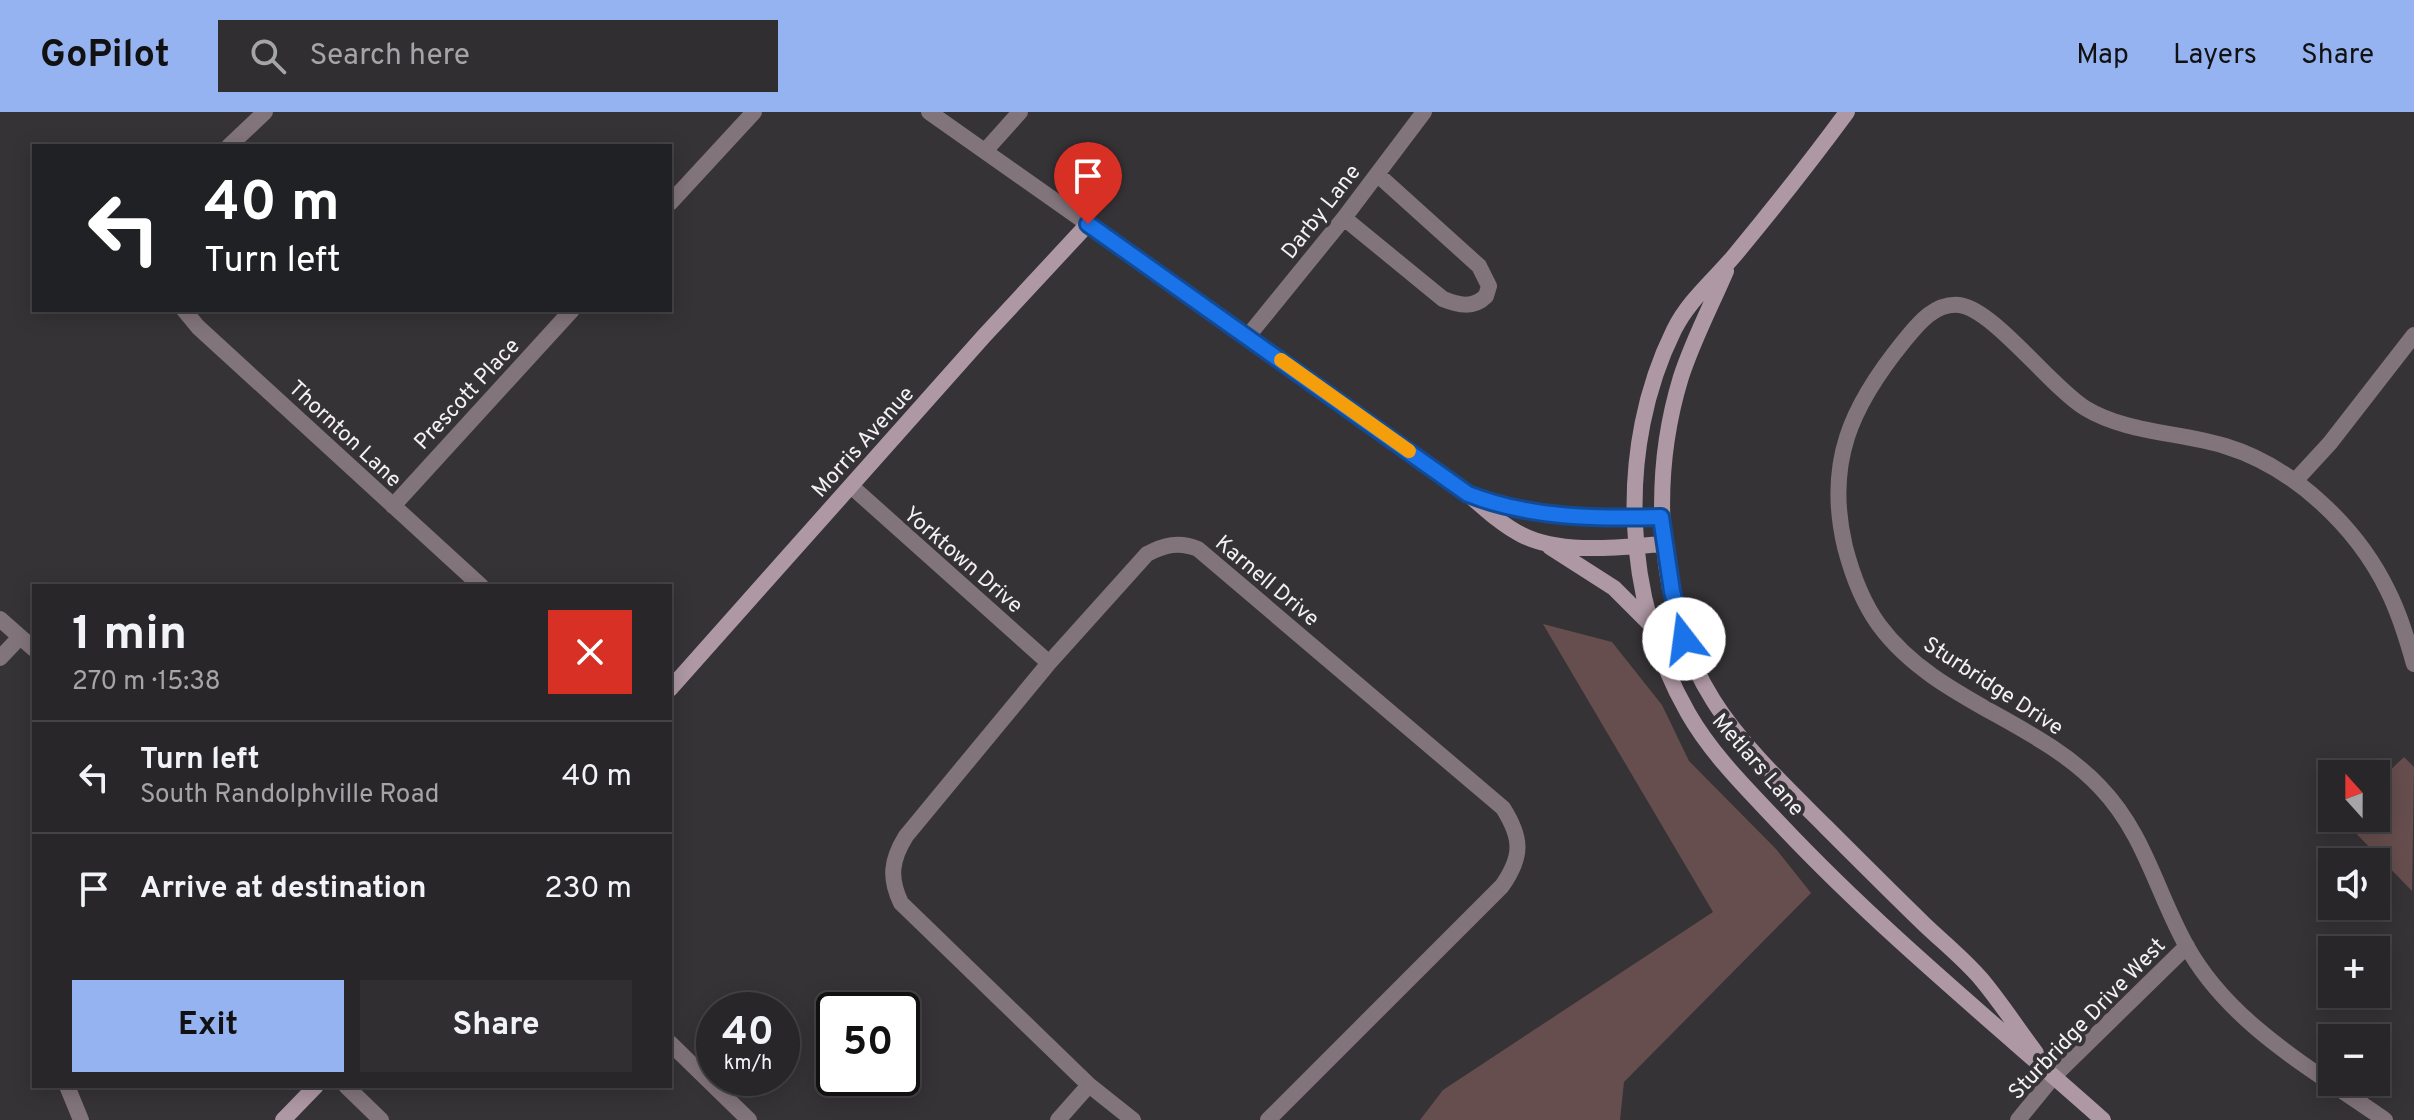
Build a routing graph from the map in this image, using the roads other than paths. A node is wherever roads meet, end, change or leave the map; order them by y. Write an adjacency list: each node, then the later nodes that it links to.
1 (265, 112): 7 (street)
2 (754, 112): 10 (street)
3 (929, 112): 8 (street)
4 (1020, 112): 8 (street)
5 (1424, 112): 9 (street, Darby Lane)
6 (1847, 112): 13 (main road, Metlars Lane)
7 (231, 144)
8 (985, 151): 12 (street)
9 (1377, 174): 11 (street, Darby Lane); 11 (street)
10 (672, 201)
11 (1344, 218): 17 (street, Darby Lane)
12 (1088, 224): 17 (main road); 19 (main road, Morris Avenue)
13 (1732, 258): 22 (main road, Metlars Lane); 23 (main road, Metlars Lane)
14 (186, 312): 21 (street, Thornton Lane)
15 (570, 312): 21 (street, Prescott Place)
16 (2414, 335): 18 (street)
17 (1248, 336): 20 (main road)
18 (2295, 481): 34 (street, Sturbridge Drive); 36 (street, Sturbridge Drive)
19 (851, 486): 33 (street, Yorktown Drive); 35 (main road, Morris Avenue)
20 (1468, 494): 23 (main road); 24 (main road)
21 (393, 506): 27 (street, Thornton Lane)
22 (1661, 517): 23 (main road); 25 (main road, Metlars Lane)
23 (1634, 518): 26 (main road, Metlars Lane)
24 (1541, 543): 26 (main road); 29 (main road)
25 (1663, 544): 26 (main road); 38 (main road, Metlars Lane)
26 (1637, 546): 29 (main road, Metlars Lane)
27 (479, 584)
28 (0, 619): 30 (street)
29 (1653, 629): 38 (main road, Metlars Lane)
30 (20, 637): 31 (street); 32 (street)
31 (32, 647)
32 (0, 658)
33 (1049, 663): 39 (street, Karnell Drive); 49 (street, Karnell Drive)
34 (2414, 664)
35 (672, 687)
36 (2187, 946): 38 (street, Sturbridge Drive West); 52 (street, Sturbridge Drive)
37 (672, 1045): 46 (street)
38 (2054, 1076): 50 (street, Sturbridge Drive West); 51 (main road, Metlars Lane)
39 (1089, 1085): 47 (street); 48 (street, Karnell Drive)
40 (68, 1088): 43 (street)
41 (314, 1088): 44 (main road)
42 (348, 1088): 45 (street)
43 (81, 1120)
44 (283, 1120)
45 (381, 1120)
46 (749, 1120)
47 (1058, 1120)
48 (1133, 1120)
49 (1268, 1120)
50 (2018, 1120)
51 (2103, 1120)
52 (2385, 1120)

